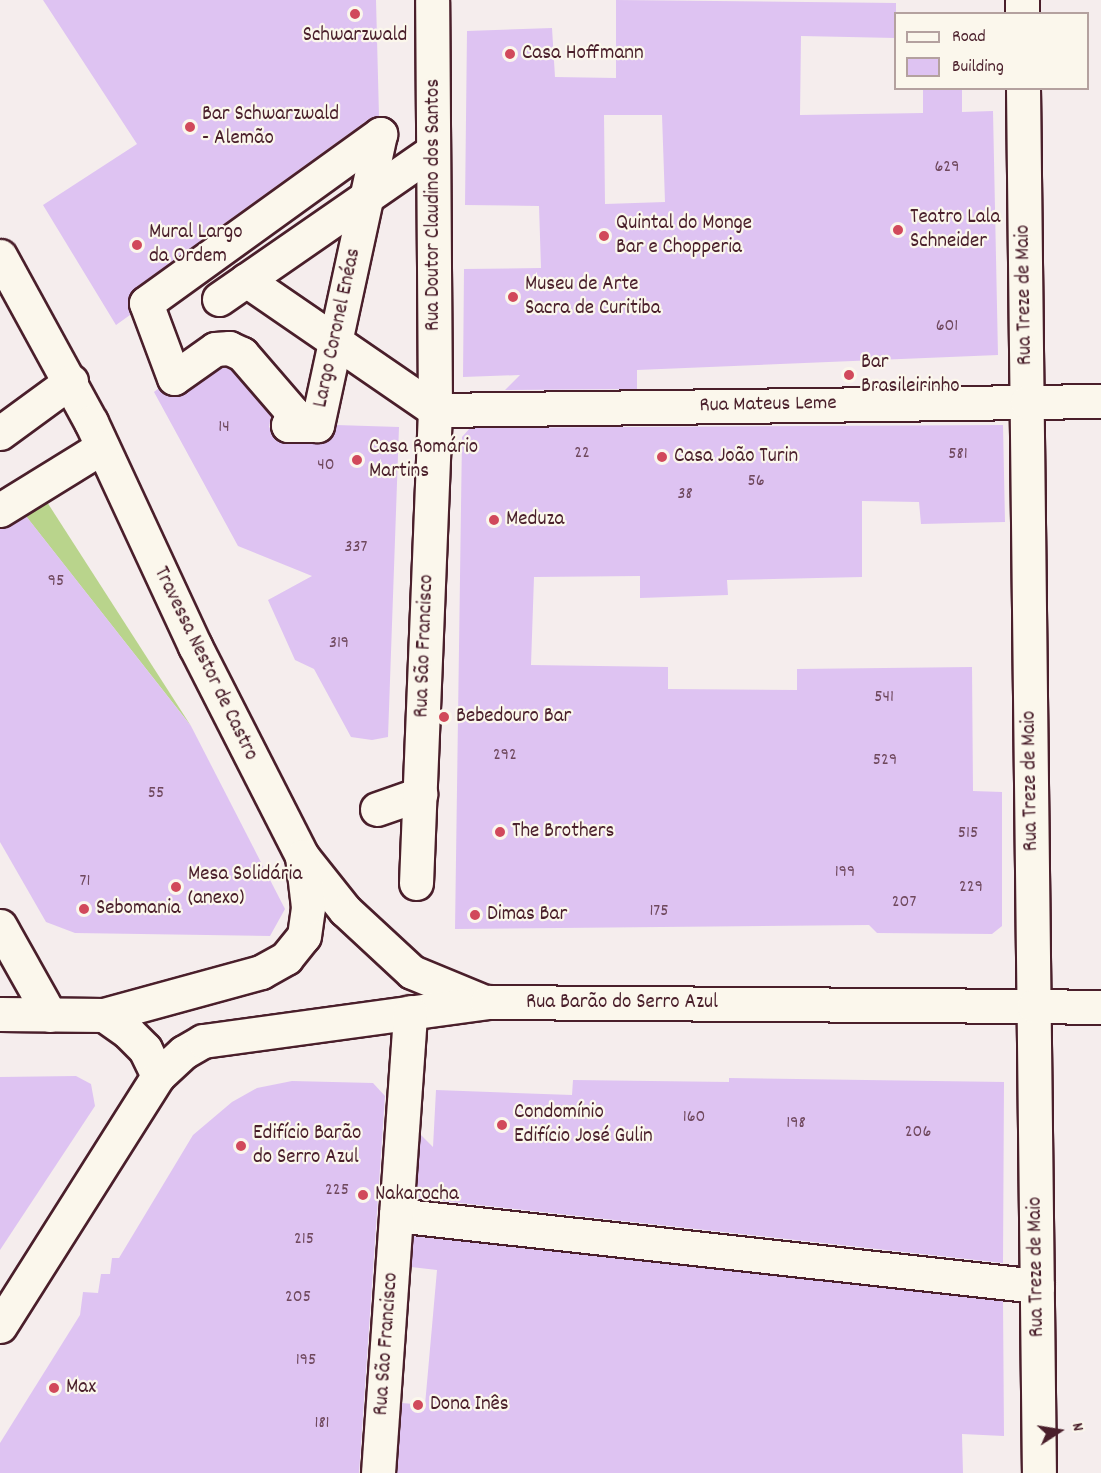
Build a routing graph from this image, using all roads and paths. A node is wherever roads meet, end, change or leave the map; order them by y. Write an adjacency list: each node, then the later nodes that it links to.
1 (432, 0): 4 (street, Rua Doutor Claudino dos Santos)
2 (1023, 90): 10 (street, Rua Treze de Maio)
3 (380, 134): 3 (street, Largo Coronel Enéas)
4 (433, 151): 6 (street); 11 (street, Rua Doutor Claudino dos Santos)
5 (0, 256): 8 (street, Travessa Nestor de Castro)
6 (246, 280): 7 (street); 11 (street)
7 (219, 299)
8 (70, 381): 12 (street); 13 (street, Travessa Nestor de Castro)
9 (1101, 401): 10 (street, Rua Mateus Leme)
10 (1027, 402): 11 (street, Rua Mateus Leme); 21 (street, Rua Treze de Maio)
11 (435, 410): 15 (street, Rua São Francisco)
12 (0, 433)
13 (102, 447): 14 (street); 17 (street, Travessa Nestor de Castro)
14 (0, 510)
15 (420, 794): 16 (street); 18 (street, Rua São Francisco)
16 (377, 809)
17 (302, 856): 20 (street, Travessa Nestor de Castro); 26 (street)
18 (416, 883)
19 (0, 926): 25 (street)
20 (487, 1002): 21 (street, Rua Barão do Serro Azul); 23 (street, Rua Barão do Serro Azul)
21 (1034, 1006): 22 (street, Rua Barão do Serro Azul); 29 (street, Rua Treze de Maio)
22 (1101, 1007)
23 (410, 1012): 27 (street, Rua Barão do Serro Azul); 28 (street, Rua São Francisco)
24 (0, 1014): 25 (street)
25 (50, 1015): 26 (street)
26 (104, 1015): 27 (street)
27 (158, 1076): 30 (street, Rua Barão do Serro Azul)
28 (396, 1215): 29 (street); 31 (street, Rua São Francisco)
29 (1037, 1286): 32 (street, Rua Treze de Maio)
30 (0, 1326)
31 (378, 1473)
32 (1039, 1473)

